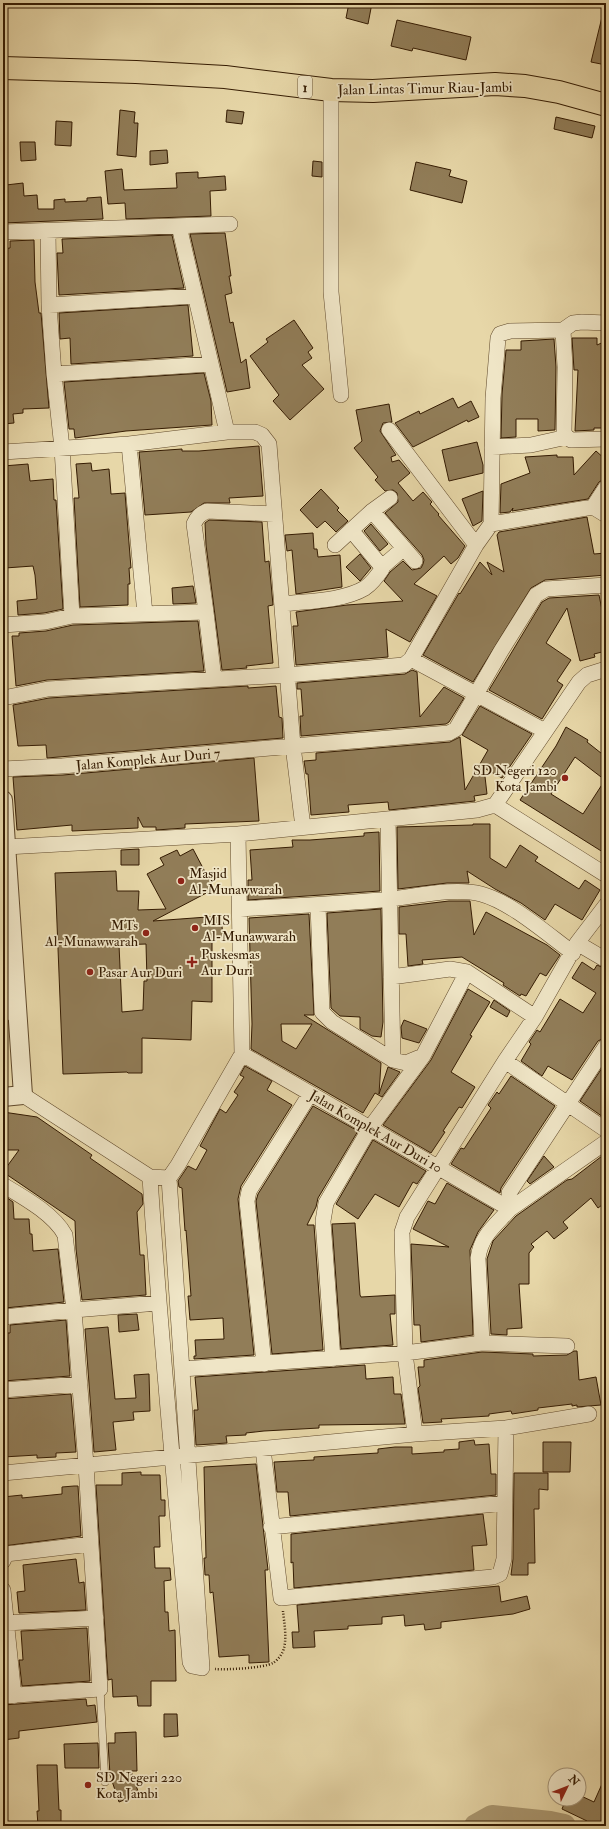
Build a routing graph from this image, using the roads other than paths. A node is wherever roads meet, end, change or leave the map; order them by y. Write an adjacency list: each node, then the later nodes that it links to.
1 (3, 68): 2 (highway, Jalan Lintas Timur Riau-Jambi / 1)
2 (331, 90): 3 (highway, Jalan Lintas Timur Riau-Jambi / 1); 14 (street)
3 (606, 105)
4 (230, 224): 5 (street)
5 (179, 226): 6 (street); 8 (street)
6 (48, 231): 7 (street); 9 (street)
7 (3, 232)
8 (195, 296): 9 (street); 12 (street)
9 (49, 305): 13 (street)
10 (606, 323): 11 (street)
11 (563, 330): 17 (street); 20 (street)
12 (211, 364): 13 (street); 16 (street)
13 (54, 374): 21 (street)
14 (341, 395)
15 (389, 430): 31 (street)
16 (228, 432): 19 (street); 27 (street)
17 (567, 437): 18 (street); 20 (street)
18 (606, 439)
19 (129, 444): 21 (street); 38 (street)
20 (492, 447): 28 (street)
21 (62, 448): 22 (street); 39 (street)
22 (3, 452)
23 (606, 487): 26 (street)
24 (390, 498): 25 (street)
25 (372, 511): 29 (street); 32 (street)
26 (600, 511): 28 (street)
27 (274, 514): 36 (street); 37 (street)
28 (490, 524): 31 (street)
29 (351, 530): 30 (street); 34 (street)
30 (335, 545)
31 (476, 545): 41 (street)
32 (404, 548): 33 (street); 34 (street)
33 (415, 561)
34 (382, 567): 36 (street)
35 (606, 585): 45 (street, Jalan Komplek Aur Duri 7)
36 (283, 604): 43 (street)
37 (206, 612): 38 (street); 44 (street)
38 (145, 614): 39 (street)
39 (72, 616): 40 (street)
40 (3, 625)
41 (412, 659): 43 (street); 45 (street)
42 (606, 669): 47 (street)
43 (287, 675): 44 (street); 48 (street)
44 (214, 679): 46 (street)
45 (476, 693): 47 (street); 48 (street, Jalan Komplek Aur Duri 7)
46 (3, 698)
47 (545, 731): 51 (street)
48 (293, 746): 49 (street, Jalan Komplek Aur Duri 7); 53 (street)
49 (3, 769)
50 (3, 800): 55 (street)
51 (495, 805): 52 (street); 56 (street)
52 (388, 819): 53 (street); 57 (street)
53 (302, 827): 54 (street)
54 (238, 834): 55 (street); 60 (street)
55 (6, 847): 65 (street)
56 (606, 875)
57 (390, 899): 58 (street); 61 (street); 64 (street)
58 (318, 905): 60 (street); 70 (street)
59 (606, 905): 61 (street)
60 (240, 909): 68 (street)
61 (575, 948): 62 (street); 66 (street)
62 (606, 960)
63 (467, 972): 64 (street); 66 (street); 69 (street)
64 (391, 977): 70 (street)
65 (10, 1012): 73 (street)
66 (535, 1017): 71 (street)
67 (606, 1046): 75 (street)
68 (242, 1054): 72 (street, Jalan Komplek Aur Duri 10); 81 (street)
69 (422, 1056): 70 (street); 76 (street)
70 (393, 1060)
71 (505, 1062): 75 (street); 79 (street)
72 (310, 1094): 76 (street, Jalan Komplek Aur Duri 10); 91 (street)
73 (23, 1095): 74 (street); 80 (street)
74 (3, 1097)
75 (568, 1103): 77 (street); 83 (street)
76 (370, 1128): 79 (street, Jalan Komplek Aur Duri 10); 90 (street)
77 (606, 1130)
78 (606, 1142): 83 (street)
79 (438, 1167): 83 (street, Jalan Komplek Aur Duri 10); 89 (street)
80 (150, 1177): 81 (street); 84 (street)
81 (168, 1178): 92 (street)
82 (3, 1185): 85 (street)
83 (510, 1209): 87 (street)
84 (158, 1303): 85 (street); 96 (street)
85 (74, 1310): 86 (street); 93 (street)
86 (3, 1317)
87 (482, 1343): 88 (street); 89 (street)
88 (567, 1346)
89 (405, 1353): 90 (street); 99 (street)
90 (333, 1359): 91 (street)
91 (264, 1364): 92 (street)
92 (182, 1369): 95 (street)
93 (80, 1384): 94 (street); 102 (street)
94 (3, 1390)
95 (183, 1393): 96 (street); 101 (street)
96 (167, 1396): 101 (street)
97 (589, 1414): 98 (street)
98 (506, 1428): 99 (street); 104 (street)
99 (414, 1434): 100 (street)
100 (263, 1449): 101 (street); 105 (street)
101 (180, 1456): 102 (street); 111 (street)
102 (86, 1465): 103 (street); 106 (street)
103 (3, 1473)
104 (505, 1503): 105 (street); 105 (street)
105 (272, 1526)
106 (91, 1544): 107 (street); 109 (street)
107 (4, 1556)
108 (3, 1590): 110 (street)
109 (96, 1618): 110 (street); 112 (street)
110 (6, 1623): 113 (street)
111 (202, 1668)
112 (100, 1689): 113 (street); 114 (lane)
113 (8, 1696)
114 (106, 1782)

